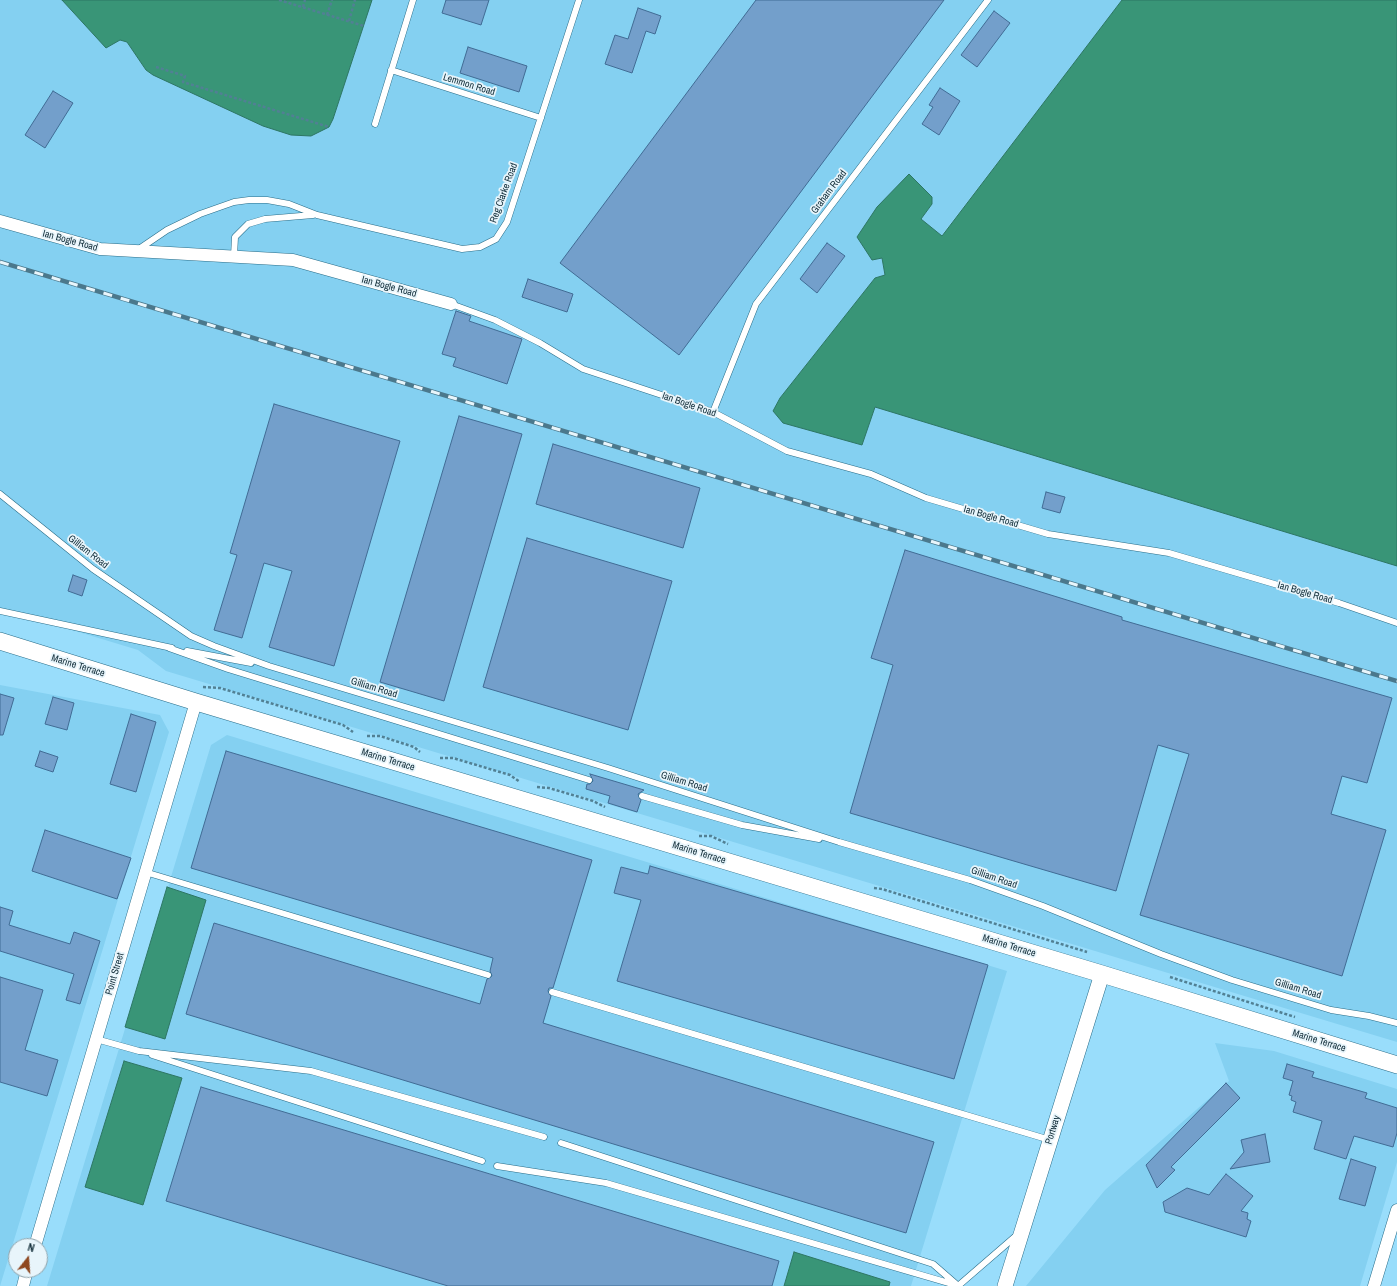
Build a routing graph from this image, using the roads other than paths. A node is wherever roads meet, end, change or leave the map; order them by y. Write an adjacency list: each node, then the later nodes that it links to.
1 (414, 0): 4 (lane)
2 (579, 0): 5 (lane, Reg Clarke Road)
3 (988, 0): 12 (lane, Graham Road)
4 (391, 70): 5 (lane, Lemmon Road); 6 (lane)
5 (541, 118): 7 (lane, Reg Clarke Road)
6 (375, 124)
7 (317, 215): 9 (lane); 10 (lane)
8 (0, 221): 9 (street, Ian Bogle Road)
9 (136, 252): 10 (street, Ian Bogle Road)
10 (234, 256): 11 (street, Ian Bogle Road)
11 (451, 304): 12 (lane, Ian Bogle Road)
12 (712, 412): 15 (lane, Ian Bogle Road)
13 (0, 494): 18 (lane, Gilliam Road)
14 (0, 611): 17 (lane)
15 (1397, 623)
16 (0, 642): 19 (main road, Marine Terrace)
17 (169, 648): 18 (lane); 20 (lane)
18 (269, 666): 22 (lane, Gilliam Road)
19 (196, 702): 23 (street, Point Street); 24 (main road, Marine Terrace)
20 (589, 780)
21 (642, 796): 22 (lane)
22 (839, 842): 27 (lane, Gilliam Road)
23 (146, 872): 25 (lane); 28 (street, Point Street)
24 (1102, 974): 30 (main road, Marine Terrace); 32 (street, Portway)
25 (488, 975)
26 (552, 992): 32 (lane)
27 (1397, 1024)
28 (96, 1039): 29 (lane); 38 (street, Point Street)
29 (139, 1051): 31 (lane); 34 (lane)
30 (1397, 1065)
31 (544, 1137)
32 (1050, 1140): 37 (street, Portway)
33 (561, 1143): 39 (lane)
34 (482, 1161)
35 (497, 1166): 39 (lane)
36 (1397, 1210): 41 (street)
37 (1022, 1230): 39 (lane); 40 (street, Portway)
38 (36, 1238)
39 (959, 1286)
40 (1005, 1286)
41 (1374, 1286)

